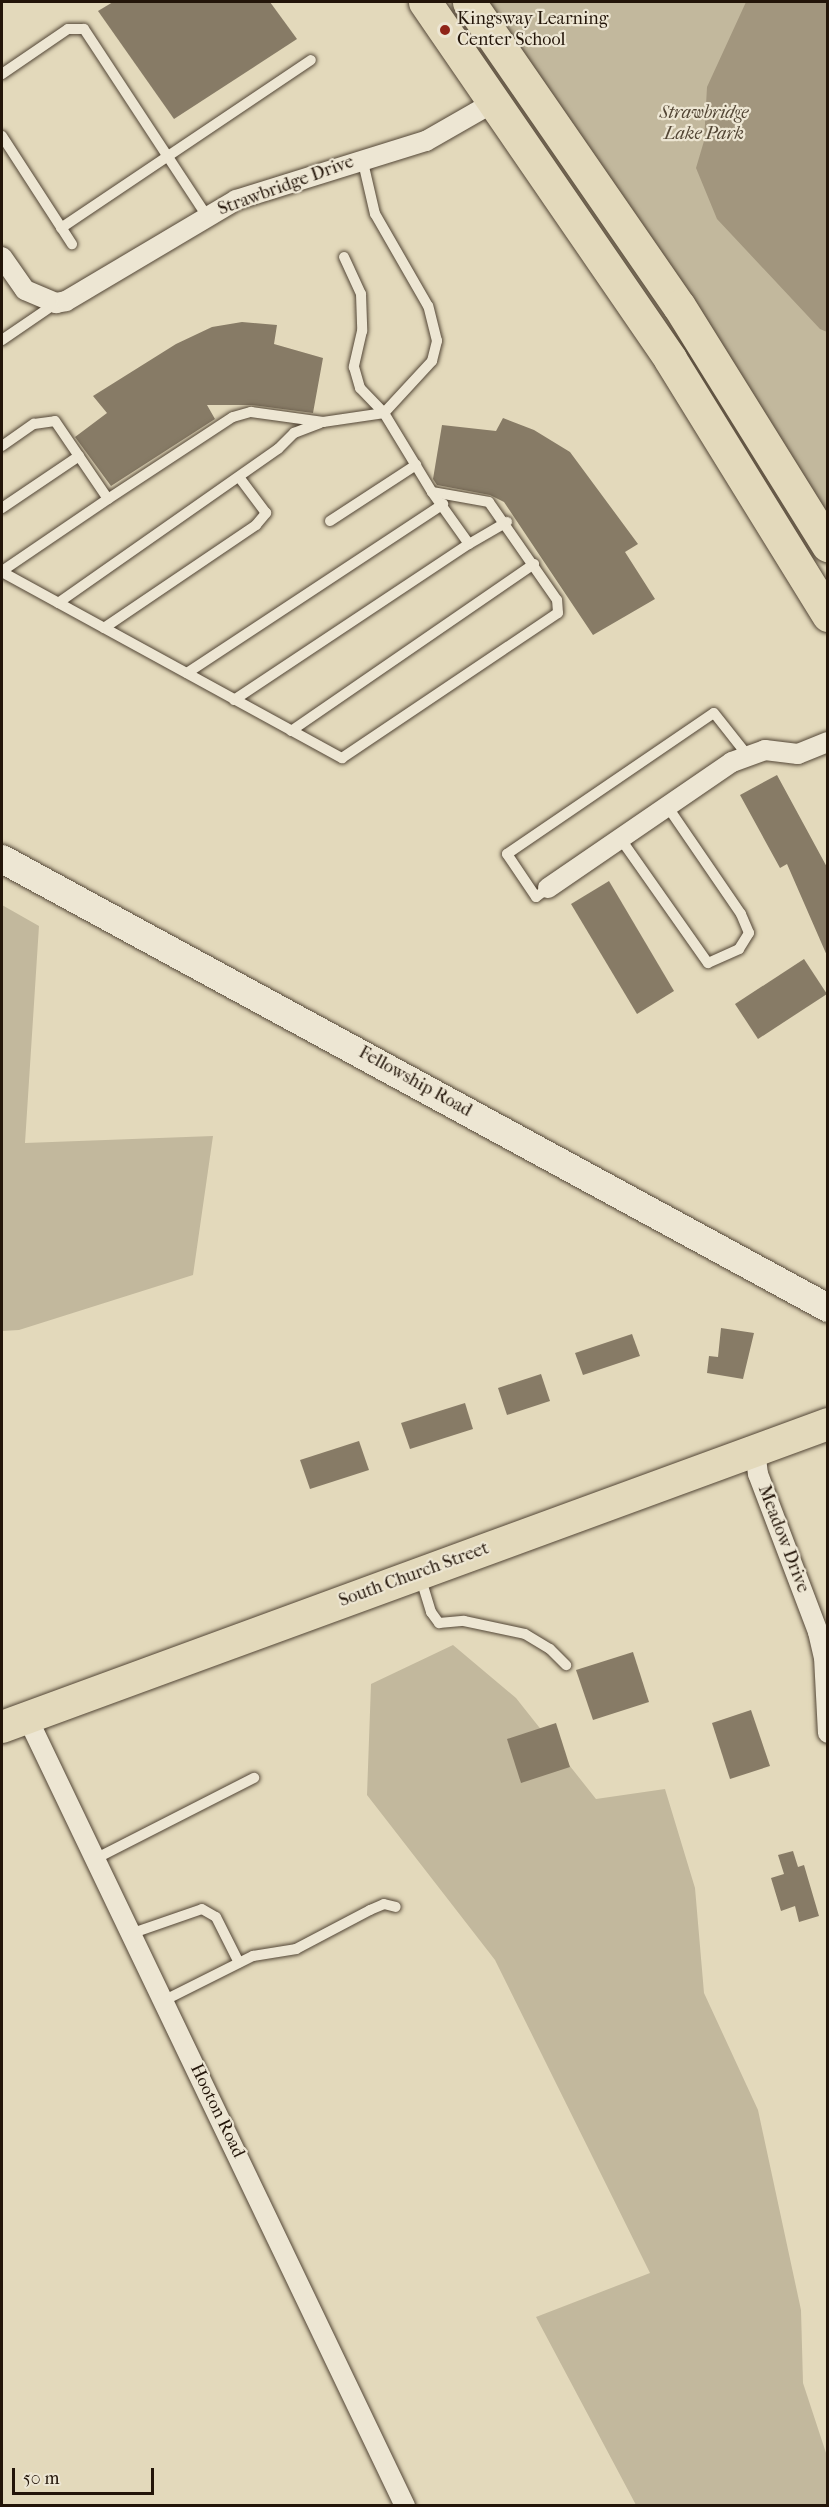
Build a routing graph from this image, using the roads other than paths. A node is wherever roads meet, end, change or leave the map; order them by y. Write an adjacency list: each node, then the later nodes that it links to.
1 (425, 2): 5 (highway)
2 (469, 2): 29 (highway)
3 (311, 60): 7 (lane)
4 (2, 74): 7 (lane)
5 (494, 102): 8 (street, Strawbridge Drive); 33 (highway)
6 (2, 136): 10 (lane)
7 (168, 157): 9 (lane); 10 (lane)
8 (362, 158): 9 (street, Strawbridge Drive); 16 (lane)
9 (206, 215): 14 (street, Strawbridge Drive)
10 (61, 228): 11 (lane)
11 (72, 244)
12 (2, 257): 14 (street)
13 (344, 257): 16 (lane)
14 (56, 303): 15 (lane)
15 (2, 340)
16 (384, 413): 17 (lane); 20 (lane)
17 (323, 422): 21 (lane); 23 (lane)
18 (2, 446): 19 (lane)
19 (79, 456): 23 (lane); 25 (lane)
20 (416, 465): 22 (lane); 26 (lane)
21 (239, 477): 32 (lane); 34 (lane)
22 (432, 492): 24 (lane); 27 (lane)
23 (108, 499): 31 (lane)
24 (443, 504): 28 (lane); 35 (lane)
25 (2, 508)
26 (330, 521)
27 (507, 522): 28 (lane); 30 (lane)
28 (469, 544): 36 (lane)
29 (828, 545)
30 (534, 564): 37 (lane); 37 (lane)
31 (2, 572): 32 (lane)
32 (58, 603): 34 (lane)
33 (828, 615)
34 (104, 628): 35 (lane)
35 (187, 673): 36 (lane)
36 (234, 700): 37 (lane)
37 (291, 730)
38 (828, 742): 39 (street)
39 (748, 756): 40 (street); 43 (lane)
40 (667, 806): 41 (street); 41 (lane)
41 (620, 838): 43 (street)
42 (2, 859): 44 (street, Fellowship Road)
43 (548, 888)
44 (828, 1308)
45 (828, 1424): 46 (main road, South Church Street)
46 (754, 1450): 47 (main road, South Church Street); 50 (street, Meadow Drive)
47 (419, 1573): 48 (lane); 49 (main road, South Church Street)
48 (566, 1665)
49 (14, 1722): 52 (street, Hooton Road)
50 (828, 1733)
51 (254, 1778): 52 (lane)
52 (93, 1860): 54 (street, Hooton Road)
53 (396, 1907): 55 (lane)
54 (130, 1934): 55 (lane); 56 (street, Hooton Road)
55 (239, 1963): 56 (lane)
56 (163, 2001): 57 (street, Hooton Road)
57 (405, 2505)

